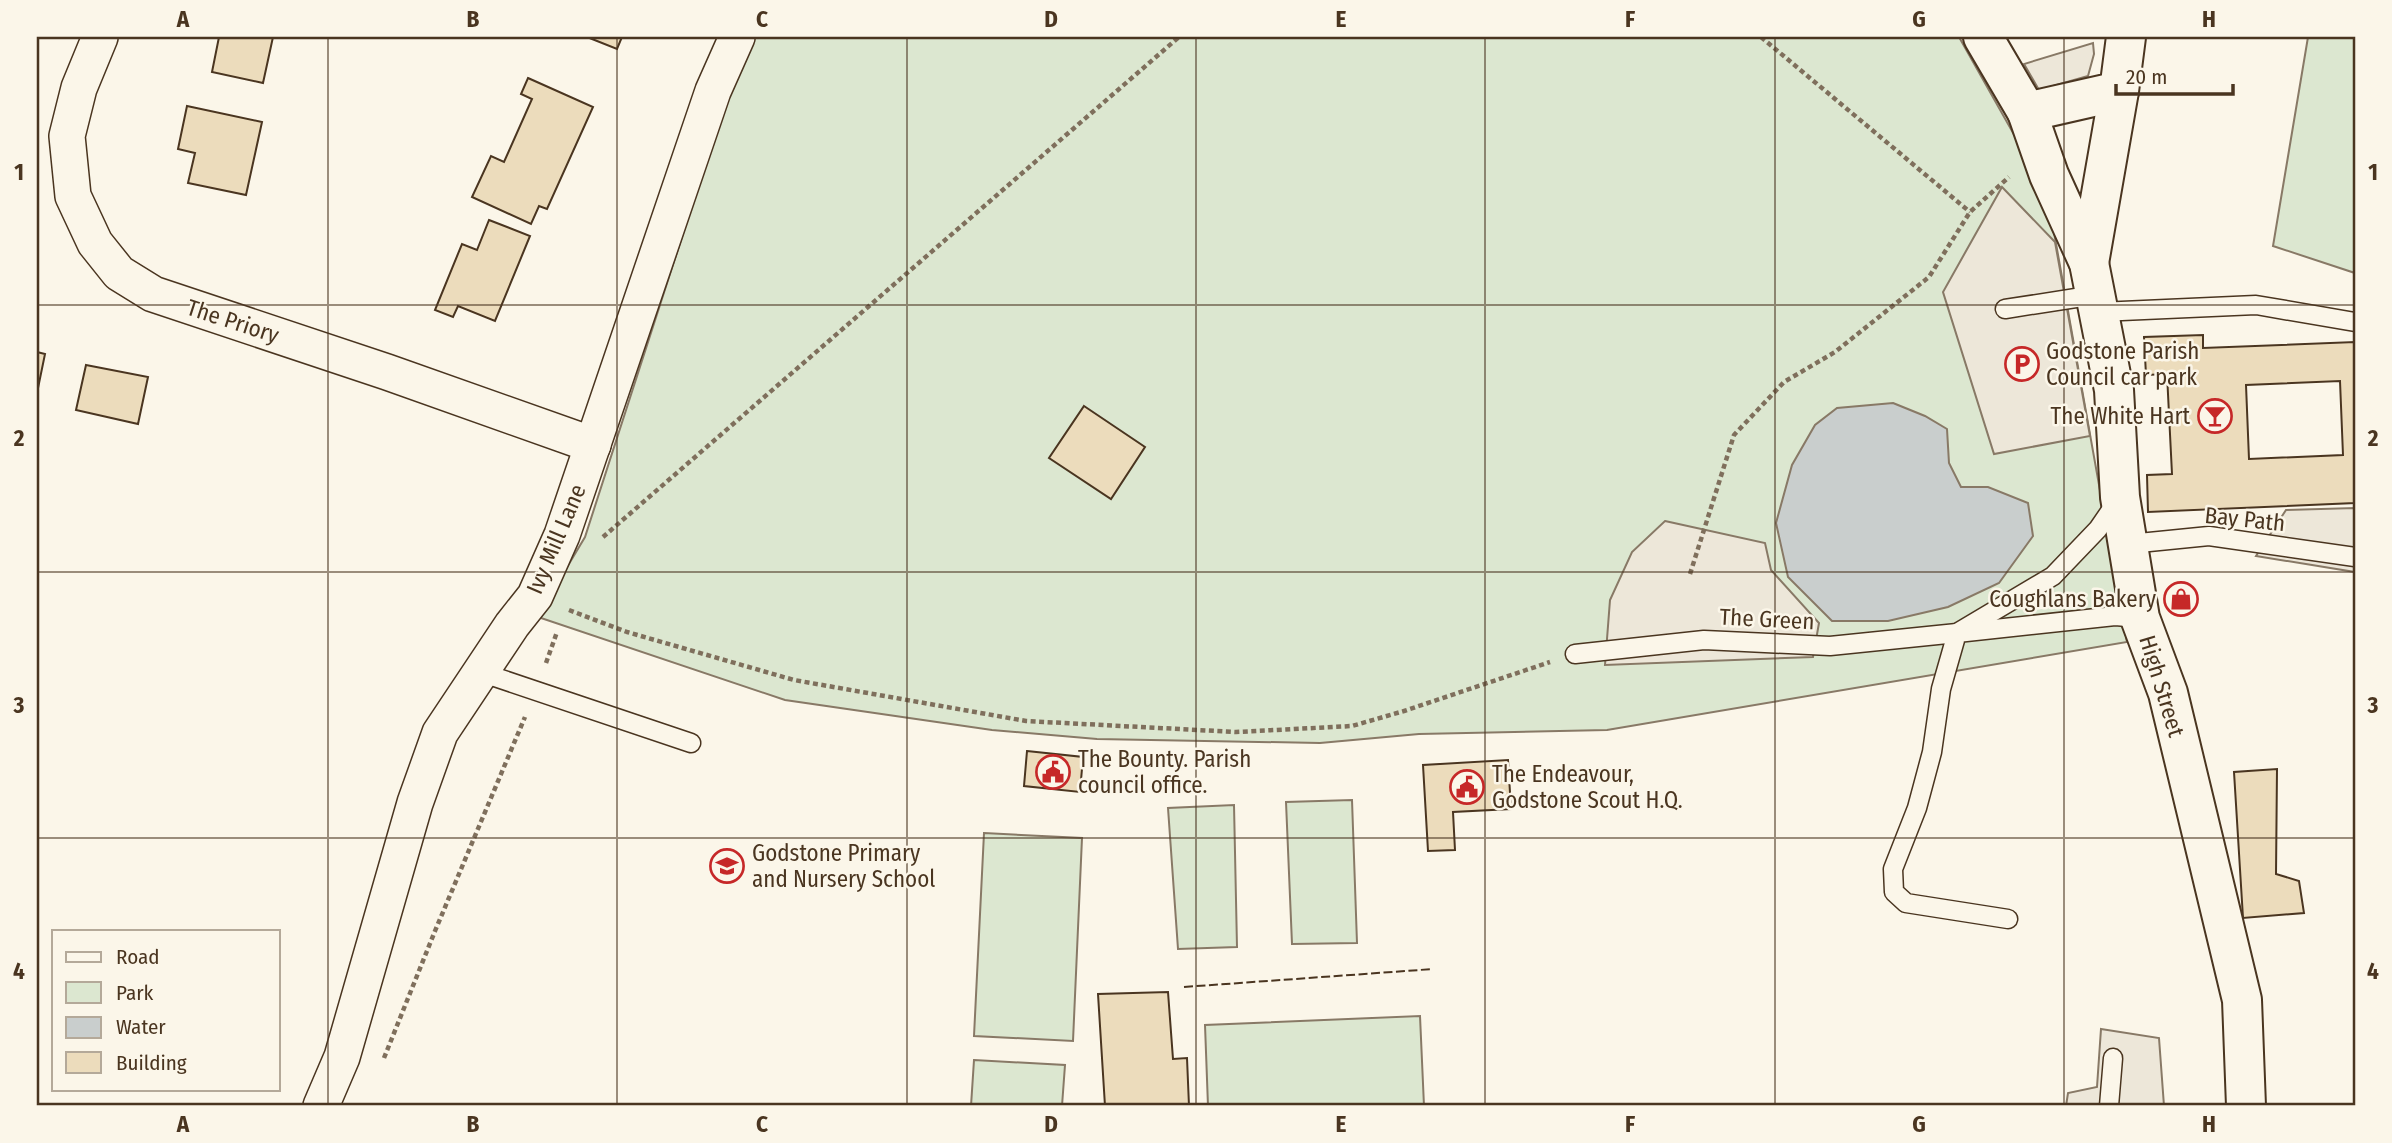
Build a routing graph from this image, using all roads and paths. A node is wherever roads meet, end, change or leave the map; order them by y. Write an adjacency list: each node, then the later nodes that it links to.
1 (100, 37): 14 (street, The Priory)
2 (737, 37): 14 (street, Ivy Mill Lane)
3 (1179, 37): 16 (path)
4 (1761, 37): 10 (path)
5 (1983, 37): 8 (main road)
6 (2126, 37): 7 (main road)
7 (2119, 91): 8 (main road); 11 (main road)
8 (2026, 112): 11 (main road)
9 (2012, 174): 10 (path)
10 (1970, 212): 19 (path)
11 (2094, 290): 12 (lane); 13 (lane); 15 (main road, High Street)
12 (2005, 309)
13 (2355, 322)
14 (593, 445): 23 (street, Ivy Mill Lane)
15 (2120, 497): 17 (main road, High Street); 21 (lane, The Green)
16 (598, 541)
17 (2129, 544): 18 (lane, Bay Path); 20 (main road, High Street)
18 (2355, 557)
19 (1690, 574)
20 (2140, 618): 21 (lane, The Green); 31 (main road, High Street)
21 (1956, 633): 22 (lane, The Green); 26 (lane)
22 (1574, 654): 24 (path)
23 (480, 672): 24 (lane); 29 (street, Ivy Mill Lane)
24 (536, 691): 25 (lane); 28 (path)
25 (691, 743)
26 (2008, 919)
27 (2113, 1058): 30 (lane)
28 (380, 1069)
29 (321, 1106)
30 (2109, 1106)
31 (2246, 1106)

